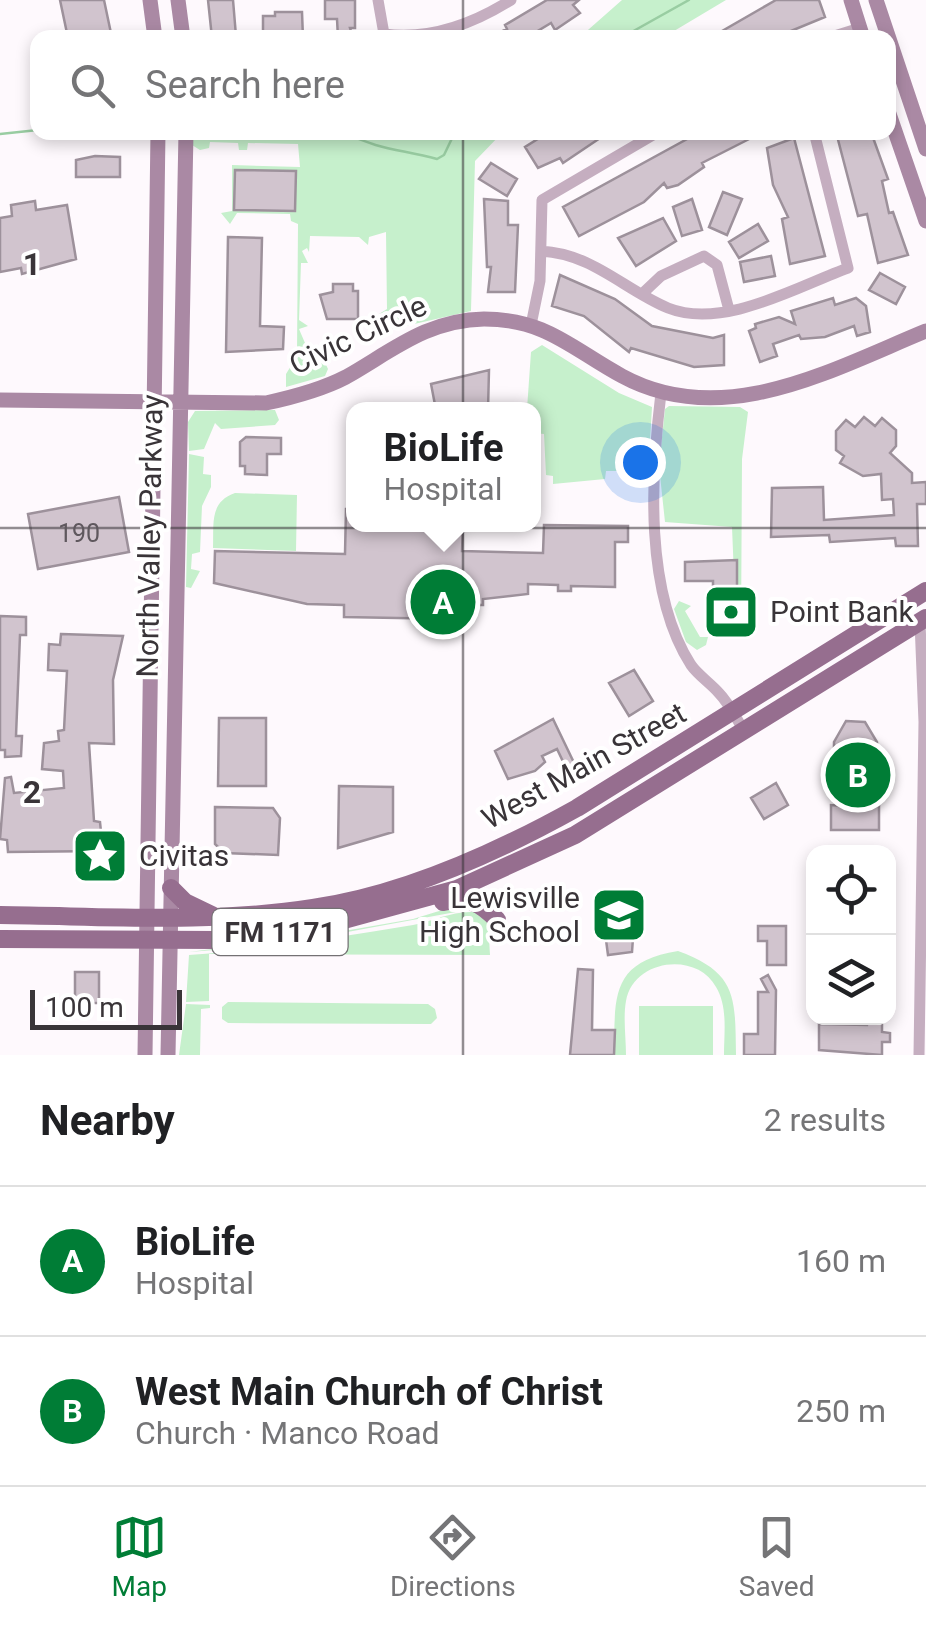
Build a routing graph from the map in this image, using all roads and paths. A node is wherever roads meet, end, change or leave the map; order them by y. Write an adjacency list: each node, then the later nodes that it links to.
1 (150, 0): 7 (main road)
2 (178, 0): 8 (main road)
3 (378, 0): 9 (street)
4 (511, 0): 10 (street)
5 (851, 0): 11 (main road)
6 (877, 3): 12 (main road); 13 (main road)
7 (154, 30)
8 (181, 30)
9 (383, 30)
10 (442, 30)
11 (861, 30)
12 (864, 30)
13 (886, 30)
14 (896, 60): 20 (main road)
15 (896, 134): 21 (main road)
16 (158, 140): 29 (main road, North Valley Parkway)
17 (186, 140): 30 (main road, North Valley Parkway)
18 (644, 140): 22 (street)
19 (816, 140): 24 (street)
20 (926, 149)
21 (926, 221)
22 (540, 252): 23 (street); 25 (street)
23 (643, 293): 24 (street); 24 (street)
24 (728, 310)
25 (532, 325): 27 (main road, Civic Circle); 30 (main road, Civic Circle)
26 (926, 331): 27 (main road, Civic Circle)
27 (661, 393): 37 (street)
28 (0, 400): 29 (main road, Civic Circle)
29 (154, 400): 30 (main road, Civic Circle); 31 (main road, North Valley Parkway)
30 (180, 401): 33 (main road, North Valley Parkway)
31 (151, 591): 33 (main road); 35 (main road, North Valley Parkway)
32 (926, 591): 37 (main road, West Main Street / FM 1171)
33 (176, 596): 36 (main road, North Valley Parkway)
34 (923, 620): 40 (main road, West Main Street / FM 1171); 45 (street)
35 (150, 665): 36 (main road); 38 (main road, North Valley Parkway)
36 (175, 666): 39 (main road, North Valley Parkway)
37 (733, 713): 40 (street); 41 (main road, West Main Street / FM 1171)
38 (148, 721): 39 (main road); 47 (main road, North Valley Parkway)
39 (174, 721): 43 (main road, North Valley Parkway)
40 (744, 731): 42 (main road, West Main Street / FM 1171)
41 (485, 853): 42 (main road); 49 (main road, West Main Street / FM 1171)
42 (492, 875): 44 (main road, West Main Street / FM 1171)
43 (171, 888): 48 (main road, North Valley Parkway); 49 (main road)
44 (388, 910): 50 (main road); 53 (main road, West Main Street / FM 1171)
45 (923, 911): 56 (street)
46 (0, 914): 47 (main road, West Main Street / FM 1171)
47 (146, 917): 48 (main road, West Main Street / FM 1171); 52 (main road, North Valley Parkway)
48 (170, 917): 49 (main road, West Main Street / FM 1171); 53 (main road, North Valley Parkway)
49 (217, 917)
50 (497, 920)
51 (0, 939): 52 (main road, West Main Street / FM 1171)
52 (146, 941): 53 (main road, West Main Street / FM 1171); 54 (main road, North Valley Parkway)
53 (169, 941): 55 (main road, North Valley Parkway)
54 (146, 1055)
55 (168, 1055)
56 (919, 1055)

